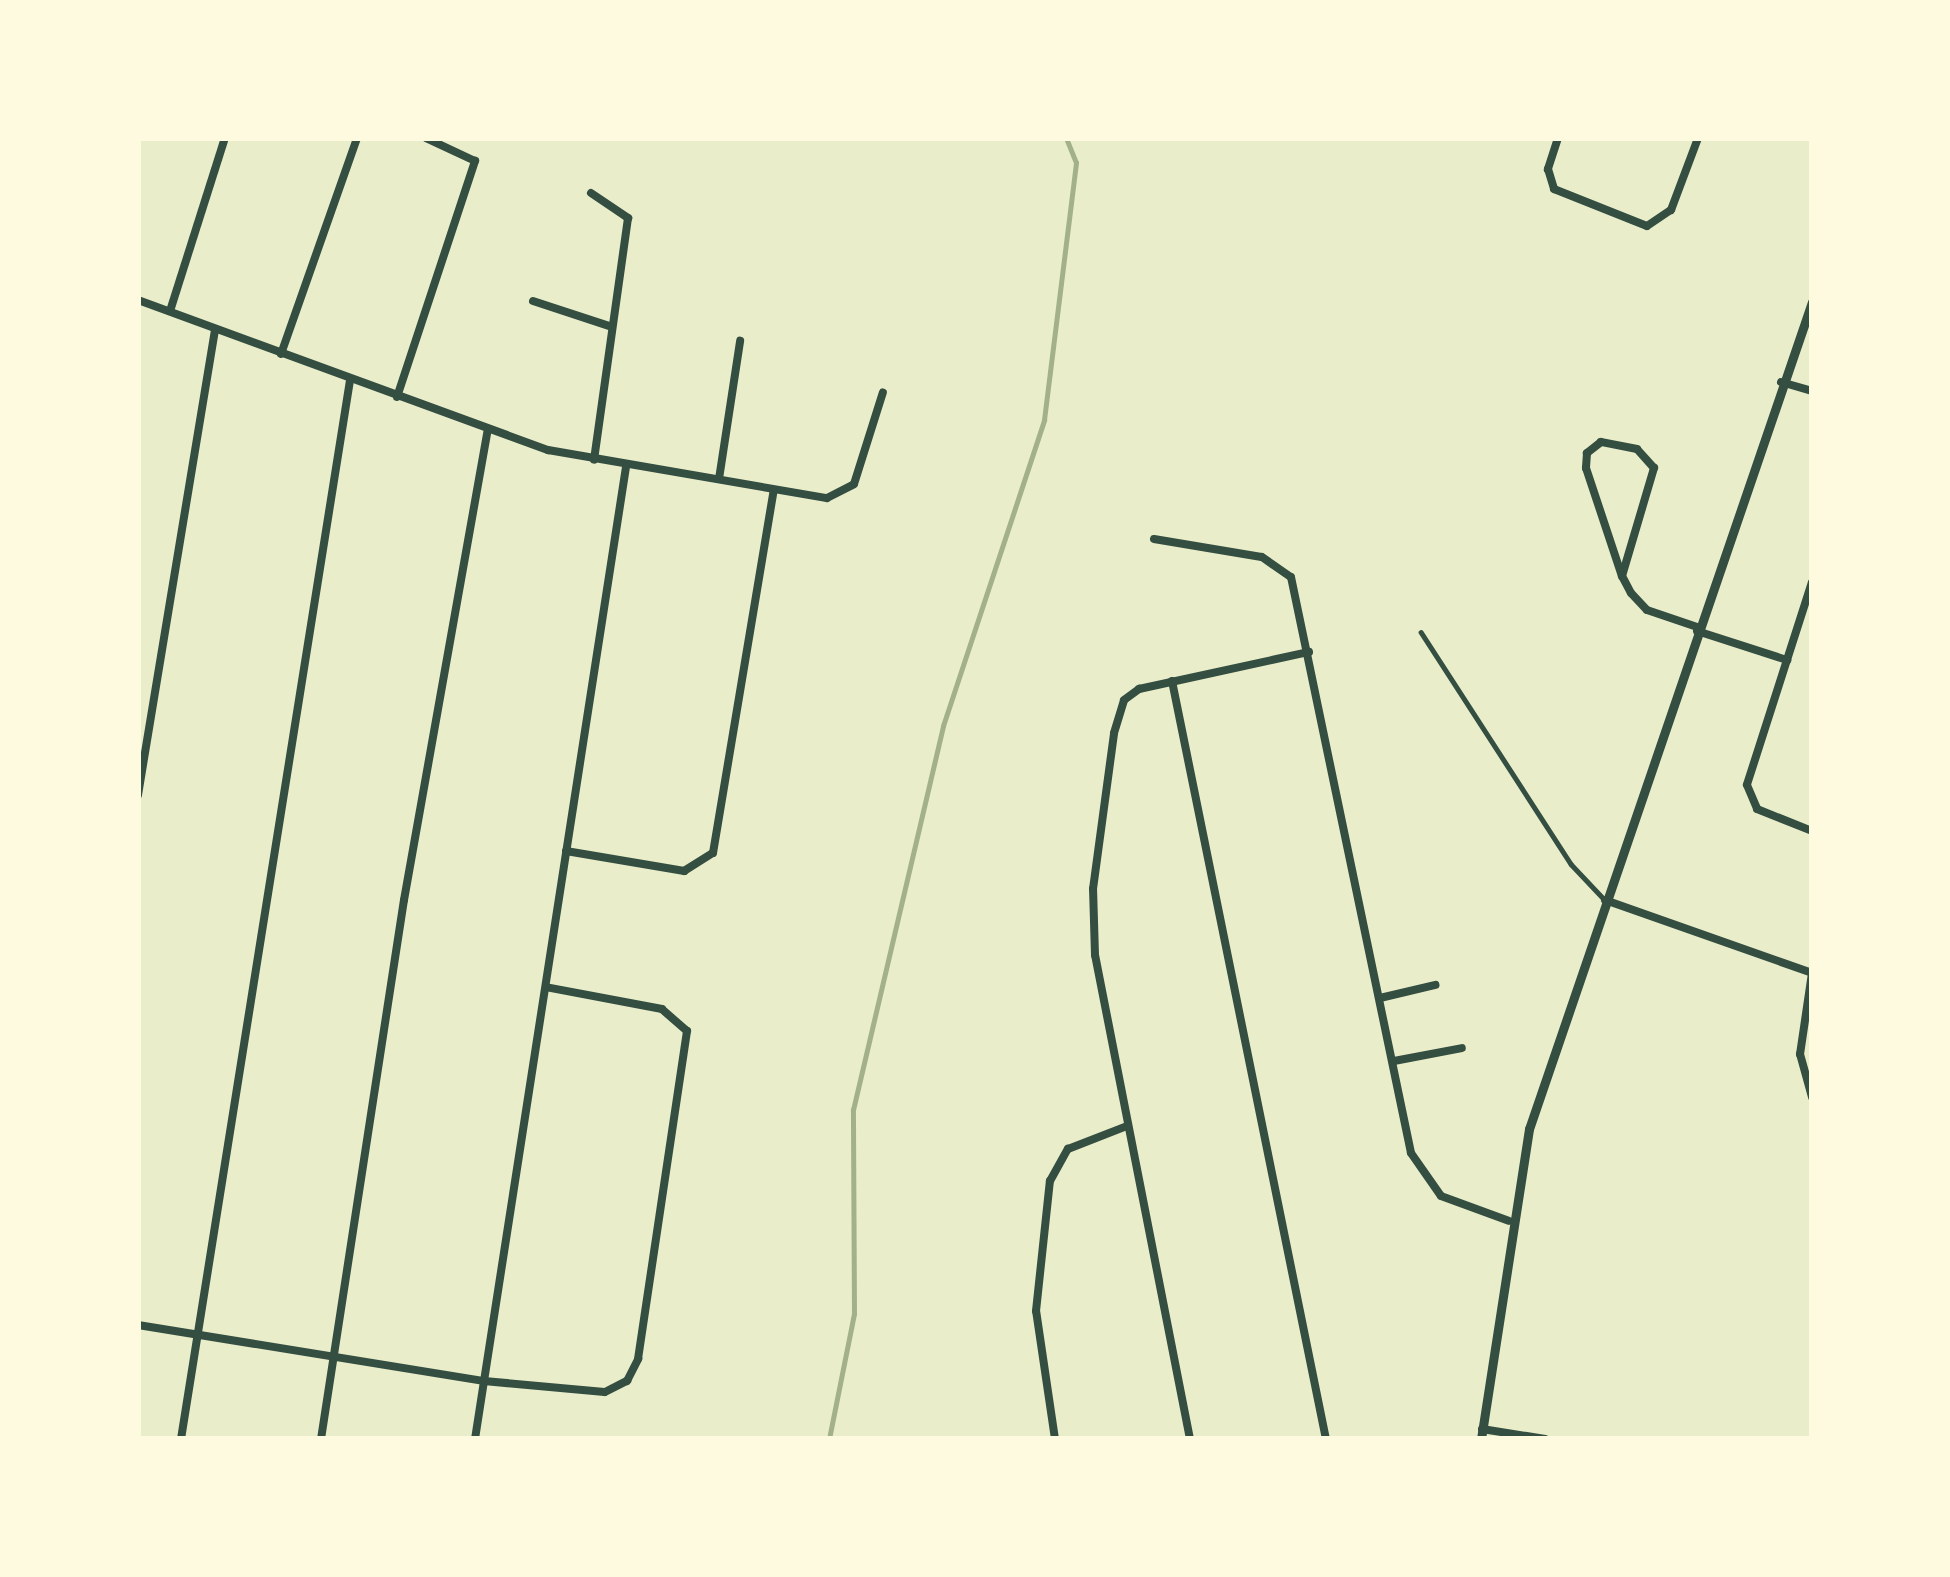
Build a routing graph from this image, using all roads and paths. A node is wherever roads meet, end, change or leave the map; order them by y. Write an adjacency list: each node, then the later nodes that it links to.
1 (225, 138): 10 (street)
2 (358, 138): 14 (street)
3 (426, 138): 19 (street)
4 (1558, 138): 5 (street)
5 (1699, 138)
6 (591, 193): 11 (street)
7 (138, 300): 10 (street)
8 (532, 301): 11 (street)
9 (1812, 302): 16 (street)
10 (170, 311): 12 (street)
11 (612, 326): 21 (street)
12 (214, 329): 14 (street); 33 (street)
13 (740, 341): 23 (street)
14 (281, 354): 15 (street)
15 (350, 380): 19 (street); 47 (street)
16 (1781, 382): 17 (street); 28 (street)
17 (1812, 391)
18 (883, 392): 24 (street)
19 (397, 397): 20 (street)
20 (488, 429): 21 (street); 48 (street)
21 (593, 460): 22 (street)
22 (626, 467): 23 (street); 35 (street)
23 (719, 478): 24 (street)
24 (774, 490): 35 (street)
25 (1154, 539): 30 (street)
26 (1622, 576): 26 (street); 28 (street)
27 (1812, 582): 31 (street)
28 (1696, 629): 31 (street); 36 (street)
29 (1421, 632): 36 (lane)
30 (1309, 652): 32 (street); 40 (street)
31 (1787, 660): 34 (street)
32 (1172, 681): 44 (street); 56 (street)
33 (138, 795)
34 (1812, 831)
35 (566, 851): 39 (street)
36 (1605, 899): 37 (street); 45 (street)
37 (1812, 973): 43 (street)
38 (1435, 985): 40 (street)
39 (546, 988): 49 (street); 49 (street)
40 (1380, 998): 42 (street)
41 (1462, 1048): 42 (street)
42 (1394, 1061): 45 (street)
43 (1812, 1097)
44 (1127, 1126): 54 (street); 55 (street)
45 (1509, 1221): 50 (street)
46 (138, 1324): 47 (street)
47 (197, 1334): 48 (street); 51 (street)
48 (335, 1353): 49 (street); 52 (street)
49 (484, 1381): 53 (street)
50 (1481, 1434): 57 (street)
51 (181, 1439)
52 (322, 1439)
53 (475, 1439)
54 (1055, 1439)
55 (1190, 1439)
56 (1326, 1439)
57 (1545, 1439)

